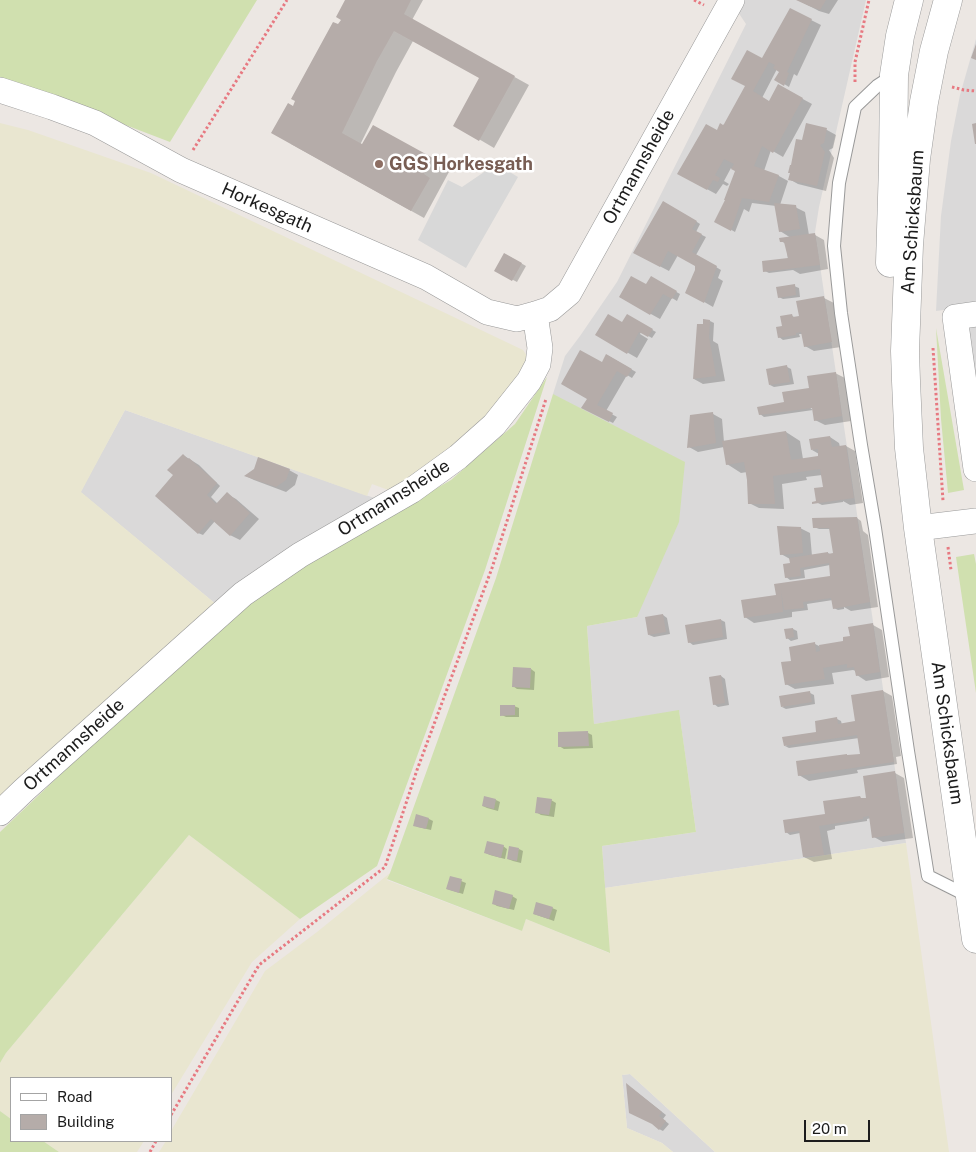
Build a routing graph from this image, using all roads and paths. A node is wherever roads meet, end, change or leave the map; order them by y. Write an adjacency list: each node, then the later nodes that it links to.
1 (287, 0): 11 (path)
2 (732, 0): 12 (street, Ortmannsheide)
3 (869, 0): 10 (path)
4 (908, 0): 6 (street, Am Schicksbaum)
5 (948, 0): 15 (street, Am Schicksbaum)
6 (894, 75): 10 (lane); 15 (street, Am Schicksbaum)
7 (950, 87): 9 (path)
8 (0, 90): 11 (street, Horkesgath)
9 (976, 91)
10 (855, 108): 20 (lane)
11 (181, 170): 12 (street, Horkesgath)
12 (535, 314): 19 (street, Ortmannsheide)
13 (965, 315): 16 (street)
14 (547, 395): 22 (path)
15 (909, 448): 18 (street, Am Schicksbaum)
16 (976, 469)
17 (976, 521): 18 (street)
18 (918, 528): 20 (street, Am Schicksbaum)
19 (0, 814)
20 (970, 897): 21 (street, Am Schicksbaum)
21 (976, 939)
22 (172, 1113)

